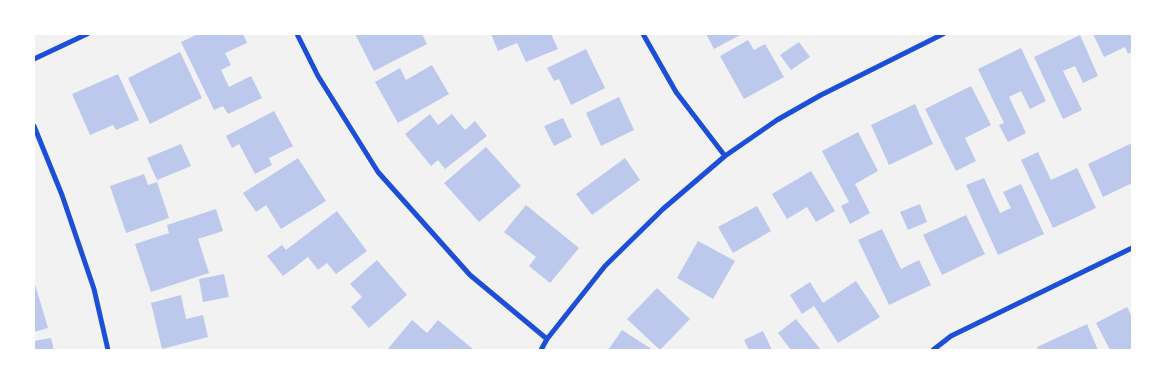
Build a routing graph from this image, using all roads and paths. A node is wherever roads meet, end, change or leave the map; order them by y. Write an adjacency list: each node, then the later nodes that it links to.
1 (88, 34): 5 (street)
2 (297, 34): 9 (street)
3 (643, 34): 7 (street)
4 (943, 34): 7 (street)
5 (34, 59)
6 (34, 126): 10 (street)
7 (725, 156): 9 (street)
8 (1132, 248): 12 (street)
9 (547, 338): 11 (street)
10 (108, 350)
11 (541, 350)
12 (932, 350)

